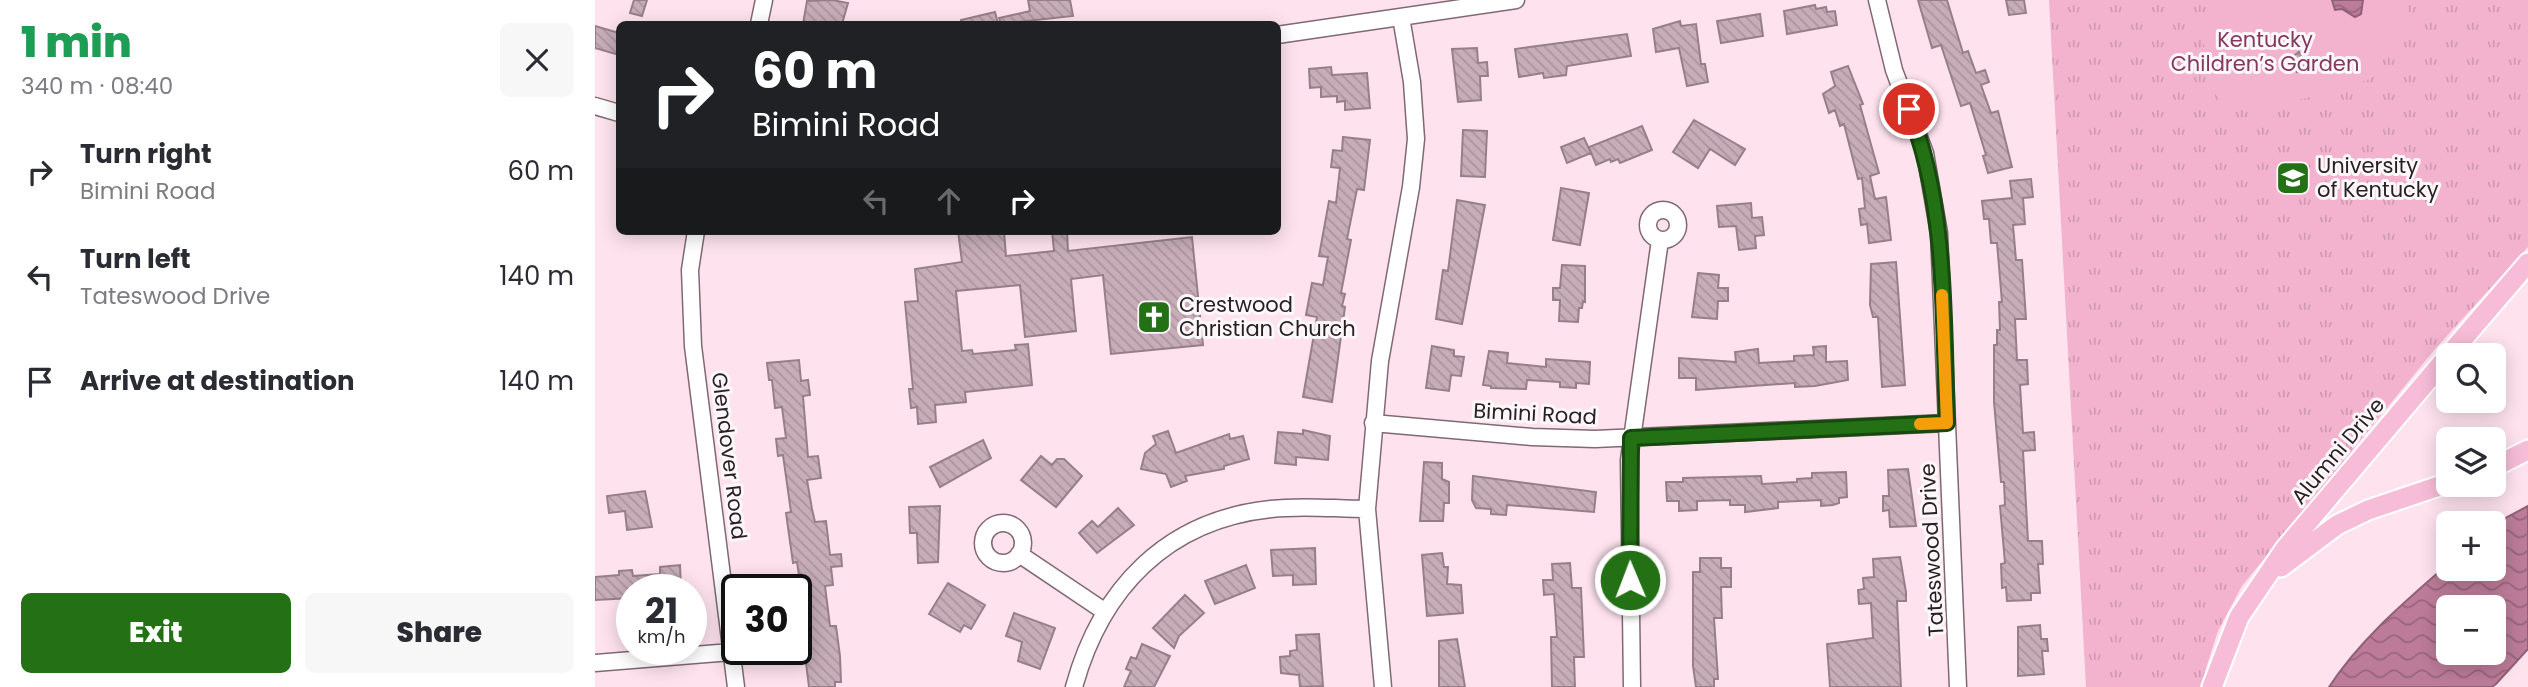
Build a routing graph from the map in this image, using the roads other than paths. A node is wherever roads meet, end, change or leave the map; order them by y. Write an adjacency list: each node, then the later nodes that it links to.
1 (764, 0): 5 (street)
2 (1516, 0): 4 (street)
3 (1877, 0): 15 (street, Tateswood Drive)
4 (1401, 17): 6 (street); 14 (street)
5 (760, 21)
6 (1281, 34)
7 (595, 106): 8 (street)
8 (616, 112)
9 (695, 235): 22 (street, Glendover Road)
10 (1660, 240): 16 (street)
11 (2528, 263): 12 (main road, Alumni Drive)
12 (2460, 343)
13 (2436, 371): 23 (main road, Alumni Drive)
14 (1373, 423): 16 (street, Bimini Road); 20 (street)
15 (1947, 423): 16 (street, Bimini Road); 32 (street, Tateswood Drive)
16 (1631, 438): 31 (street)
17 (2528, 450): 18 (main road)
18 (2506, 461)
19 (2436, 487): 23 (main road, Alumni Drive)
20 (1367, 509): 24 (street); 30 (street)
21 (1019, 554): 24 (street)
22 (721, 574)
23 (2266, 578): 33 (main road, Alumni Drive)
24 (1104, 611): 29 (street)
25 (721, 654): 26 (street)
26 (595, 663)
27 (733, 665): 28 (street, Glendover Road)
28 (736, 687)
29 (1074, 687)
30 (1383, 687)
31 (1632, 687)
32 (1958, 687)
33 (2212, 687)

